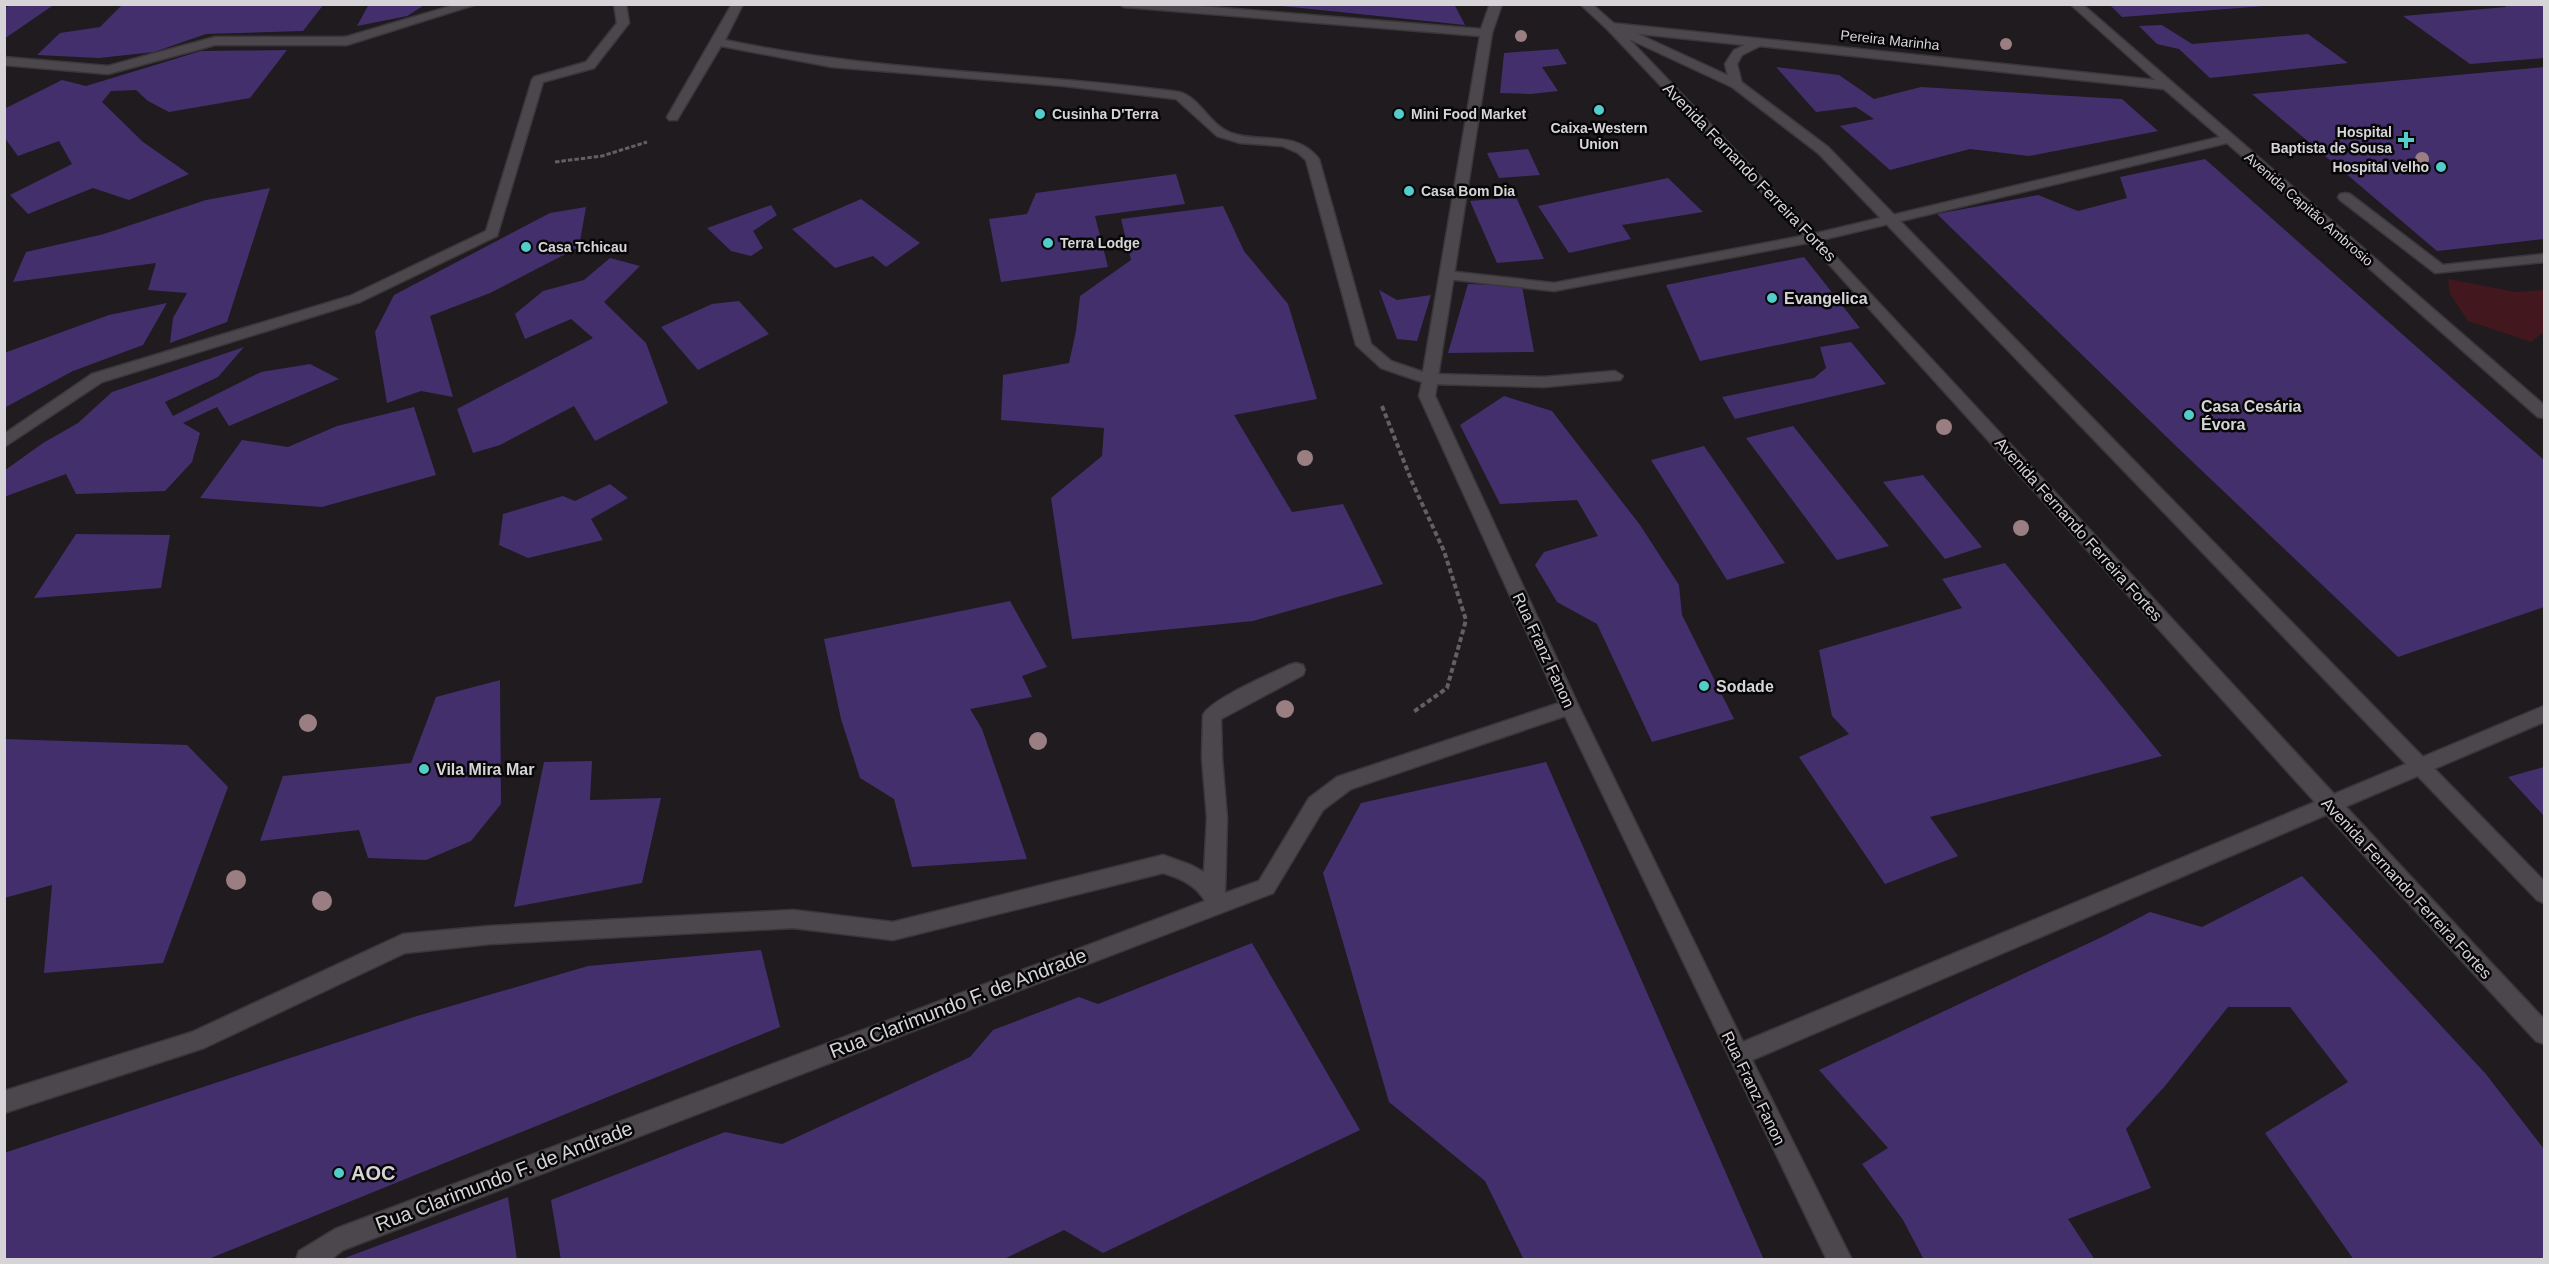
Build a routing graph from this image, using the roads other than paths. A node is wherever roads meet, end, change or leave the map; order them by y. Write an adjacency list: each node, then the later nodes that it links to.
1 (472, 4): 12 (street)
2 (620, 4): 25 (street)
3 (738, 4): 11 (street)
4 (1124, 4): 9 (street)
5 (1496, 4): 9 (street, Rua Franz Fanon)
6 (1585, 4): 8 (street, Avenida Fernando Ferreira Fortes)
7 (2075, 4): 14 (street, Avenida Capitão Ambrosio)
8 (1611, 27): 10 (street, Pereira Marinha); 13 (street, Avenida Fernando Ferreira Fortes); 19 (street, Avenida Fernando Ferreira Fortes)
9 (1486, 33): 21 (street, Rua Franz Fanon)
10 (1760, 41): 13 (street); 14 (street, Pereira Marinha)
11 (718, 42): 15 (street); 23 (street)
12 (4, 61)
13 (1736, 84): 18 (street, Avenida Fernando Ferreira Fortes)
14 (2166, 85): 16 (street, Avenida Capitão Ambrosio)
15 (673, 117)
16 (2228, 139): 18 (street); 24 (street, Avenida Capitão Ambrosio)
17 (2346, 196): 20 (street)
18 (1890, 219): 19 (street); 29 (street, Avenida Fernando Ferreira Fortes)
19 (1813, 238): 21 (street); 30 (street, Avenida Fernando Ferreira Fortes)
20 (2544, 258)
21 (1447, 275): 23 (street, Rua Franz Fanon)
22 (1615, 376): 23 (street)
23 (1430, 379): 27 (street, Rua Franz Fanon)
24 (2544, 413)
25 (4, 442)
26 (1296, 670): 32 (street)
27 (1570, 707): 32 (street, Rua Clarimundo F. de Andrade); 34 (street, Rua Franz Fanon)
28 (2544, 714): 29 (street)
29 (2422, 766): 30 (street); 31 (street, Avenida Fernando Ferreira Fortes)
30 (2331, 806): 33 (street, Avenida Fernando Ferreira Fortes); 34 (street)
31 (2544, 894)
32 (1217, 900): 35 (street); 36 (street, Rua Clarimundo F. de Andrade)
33 (2544, 1034)
34 (1738, 1055): 37 (street, Rua Franz Fanon)
35 (4, 1102)
36 (308, 1260)
37 (1840, 1260)

